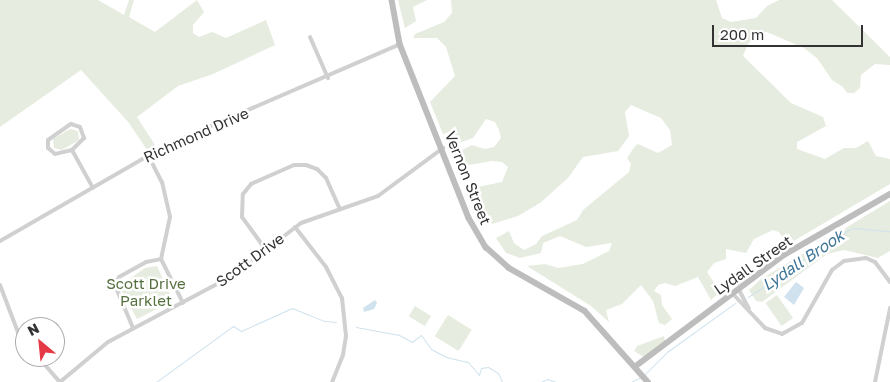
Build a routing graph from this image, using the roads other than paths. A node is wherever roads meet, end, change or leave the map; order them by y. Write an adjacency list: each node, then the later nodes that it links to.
1 (392, 0): 3 (street, Vernon Street)
2 (310, 37): 4 (street)
3 (400, 44): 4 (street, Richmond Drive); 5 (street, Vernon Street)
4 (328, 78): 7 (street, Richmond Drive)
5 (443, 148): 10 (street, Scott Drive); 24 (street, Vernon Street)
6 (72, 150): 6 (street); 8 (street)
7 (148, 155): 8 (street, Richmond Drive); 14 (street)
8 (93, 188): 12 (street, Richmond Drive)
9 (890, 194): 17 (street, Lydall Street)
10 (340, 209): 11 (street, Scott Drive); 13 (street)
11 (296, 227): 13 (street, Scott Drive); 28 (street)
12 (0, 240)
13 (266, 250): 19 (street, Scott Drive)
14 (161, 259): 19 (street); 23 (street)
15 (890, 282): 21 (street)
16 (0, 285): 22 (street)
17 (739, 290): 18 (street, Lydall Street); 21 (street)
18 (733, 294): 21 (street); 24 (street, Lydall Street)
19 (182, 303): 23 (street, Scott Drive)
20 (890, 308): 29 (street)
21 (749, 309)
22 (15, 324)
23 (133, 328): 27 (street, Scott Drive)
24 (636, 366): 26 (street, Vernon Street)
25 (47, 367): 27 (street)
26 (645, 378)
27 (60, 382)
28 (332, 382)
29 (875, 382)

